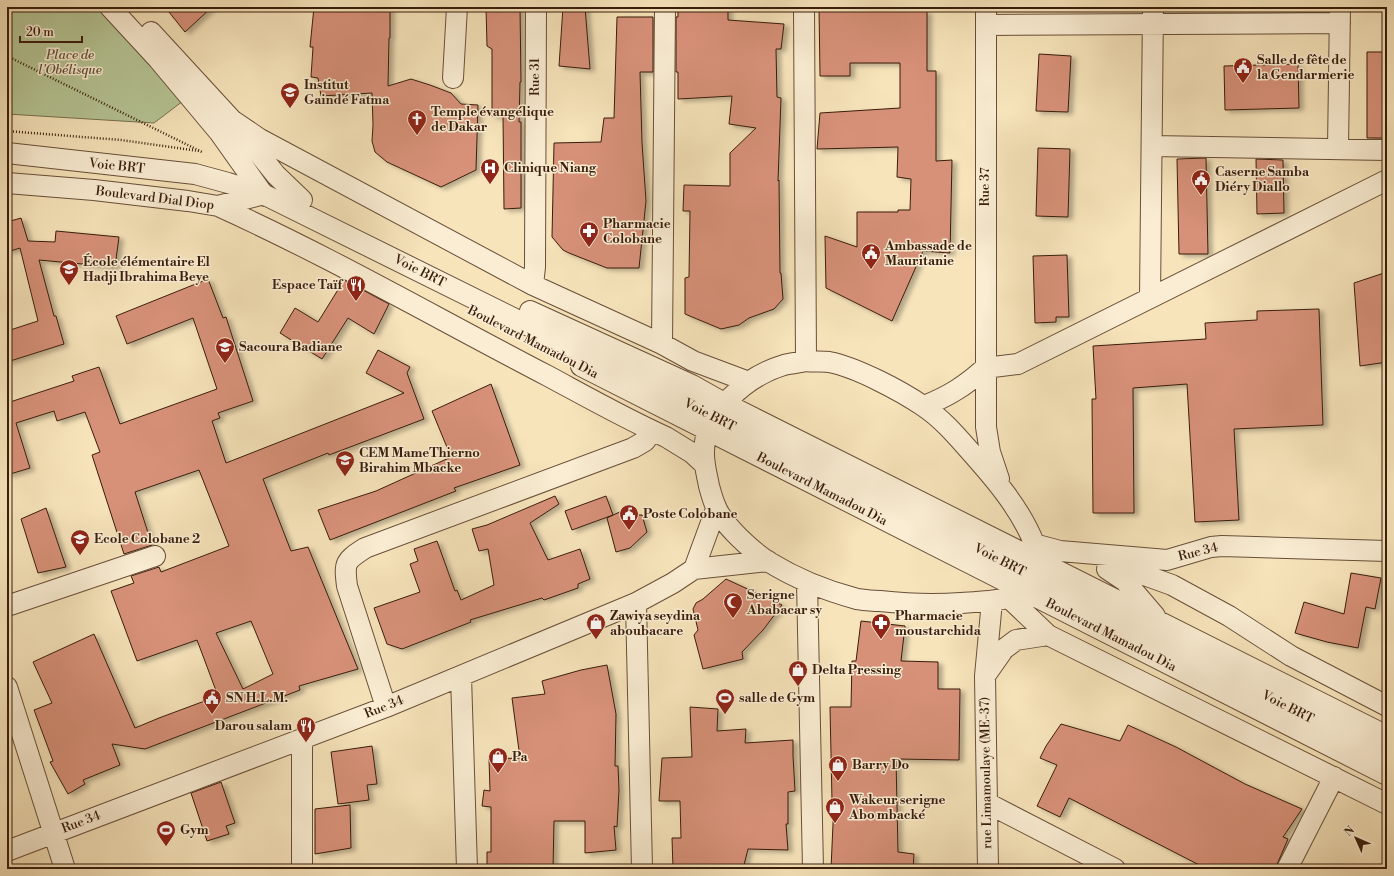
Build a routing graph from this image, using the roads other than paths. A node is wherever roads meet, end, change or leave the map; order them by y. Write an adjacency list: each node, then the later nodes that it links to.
1 (110, 7): 11 (street)
2 (129, 7): 11 (street)
3 (457, 7): 10 (street)
4 (536, 7): 22 (street, Rue 31)
5 (665, 7): 24 (street)
6 (804, 7): 25 (street)
7 (1340, 15): 9 (street); 13 (street)
8 (986, 16): 9 (street); 26 (street, Rue 37)
9 (1153, 16): 12 (street)
10 (453, 78)
11 (225, 126): 18 (street); 19 (street); 20 (street); 22 (street)
12 (1152, 146): 13 (street); 23 (street)
13 (1338, 150): 14 (street)
14 (1387, 150)
15 (7, 153): 18 (street, Voie BRT)
16 (1387, 180): 23 (street)
17 (7, 183): 21 (street, Boulevard Dial Diop)
18 (228, 183): 19 (street, Voie BRT); 21 (street)
19 (262, 194): 20 (street, Boulevard Dial Diop); 21 (street, Boulevard Dial Diop); 29 (street, Boulevard Mamadou Dia)
20 (302, 200): 29 (street, Boulevard Mamadou Dia)
21 (218, 206): 30 (street)
22 (534, 276): 24 (street)
23 (1150, 298): 26 (street)
24 (662, 344): 27 (street)
25 (806, 361): 27 (street); 28 (street)
26 (985, 368): 28 (street); 32 (street, Rue 37)
27 (749, 382): 29 (street)
28 (924, 406): 32 (street)
29 (716, 417): 31 (street); 39 (street, Boulevard Mamadou Dia); 39 (street, Boulevard Mamadou Dia)
30 (652, 431): 31 (street); 49 (street)
31 (705, 465): 33 (street)
32 (1004, 492): 39 (street)
33 (716, 509): 37 (street); 38 (street)
34 (1387, 551): 35 (street, Rue 34)
35 (1086, 554): 39 (street, Rue 34); 43 (street); 48 (street)
36 (155, 556): 42 (street)
37 (768, 561): 38 (street); 40 (street)
38 (694, 569): 41 (street, Rue 34)
39 (1022, 579): 40 (street); 43 (street, Boulevard Mamadou Dia); 44 (street); 46 (street, rue Limamoulaye (ME-37)); 53 (street, Voie BRT); 54 (street, Boulevard Mamadou Dia)
40 (807, 582): 64 (street)
41 (636, 603): 45 (street, Rue 34); 63 (street)
42 (7, 606)
43 (1162, 623): 51 (street, Boulevard Mamadou Dia)
44 (1048, 635): 46 (street); 55 (street)
45 (461, 676): 49 (street, Rue 34); 62 (street)
46 (985, 676): 56 (street, rue Limamoulaye (ME-37))
47 (7, 687): 50 (street)
48 (1387, 706)
49 (386, 707): 52 (street, Rue 34)
50 (12, 722): 58 (street)
51 (1387, 736)
52 (302, 739): 58 (street, Rue 34); 61 (street)
53 (1387, 757)
54 (1387, 775)
55 (1334, 777): 57 (street); 67 (street)
56 (987, 803): 65 (street, rue Limamoulaye (ME-37)); 66 (street)
57 (1387, 804)
58 (54, 833): 59 (street, Rue 34); 60 (street)
59 (7, 851)
60 (65, 869)
61 (302, 869)
62 (467, 869)
63 (642, 869)
64 (813, 869)
65 (988, 869)
66 (1115, 869)
67 (1287, 869)

